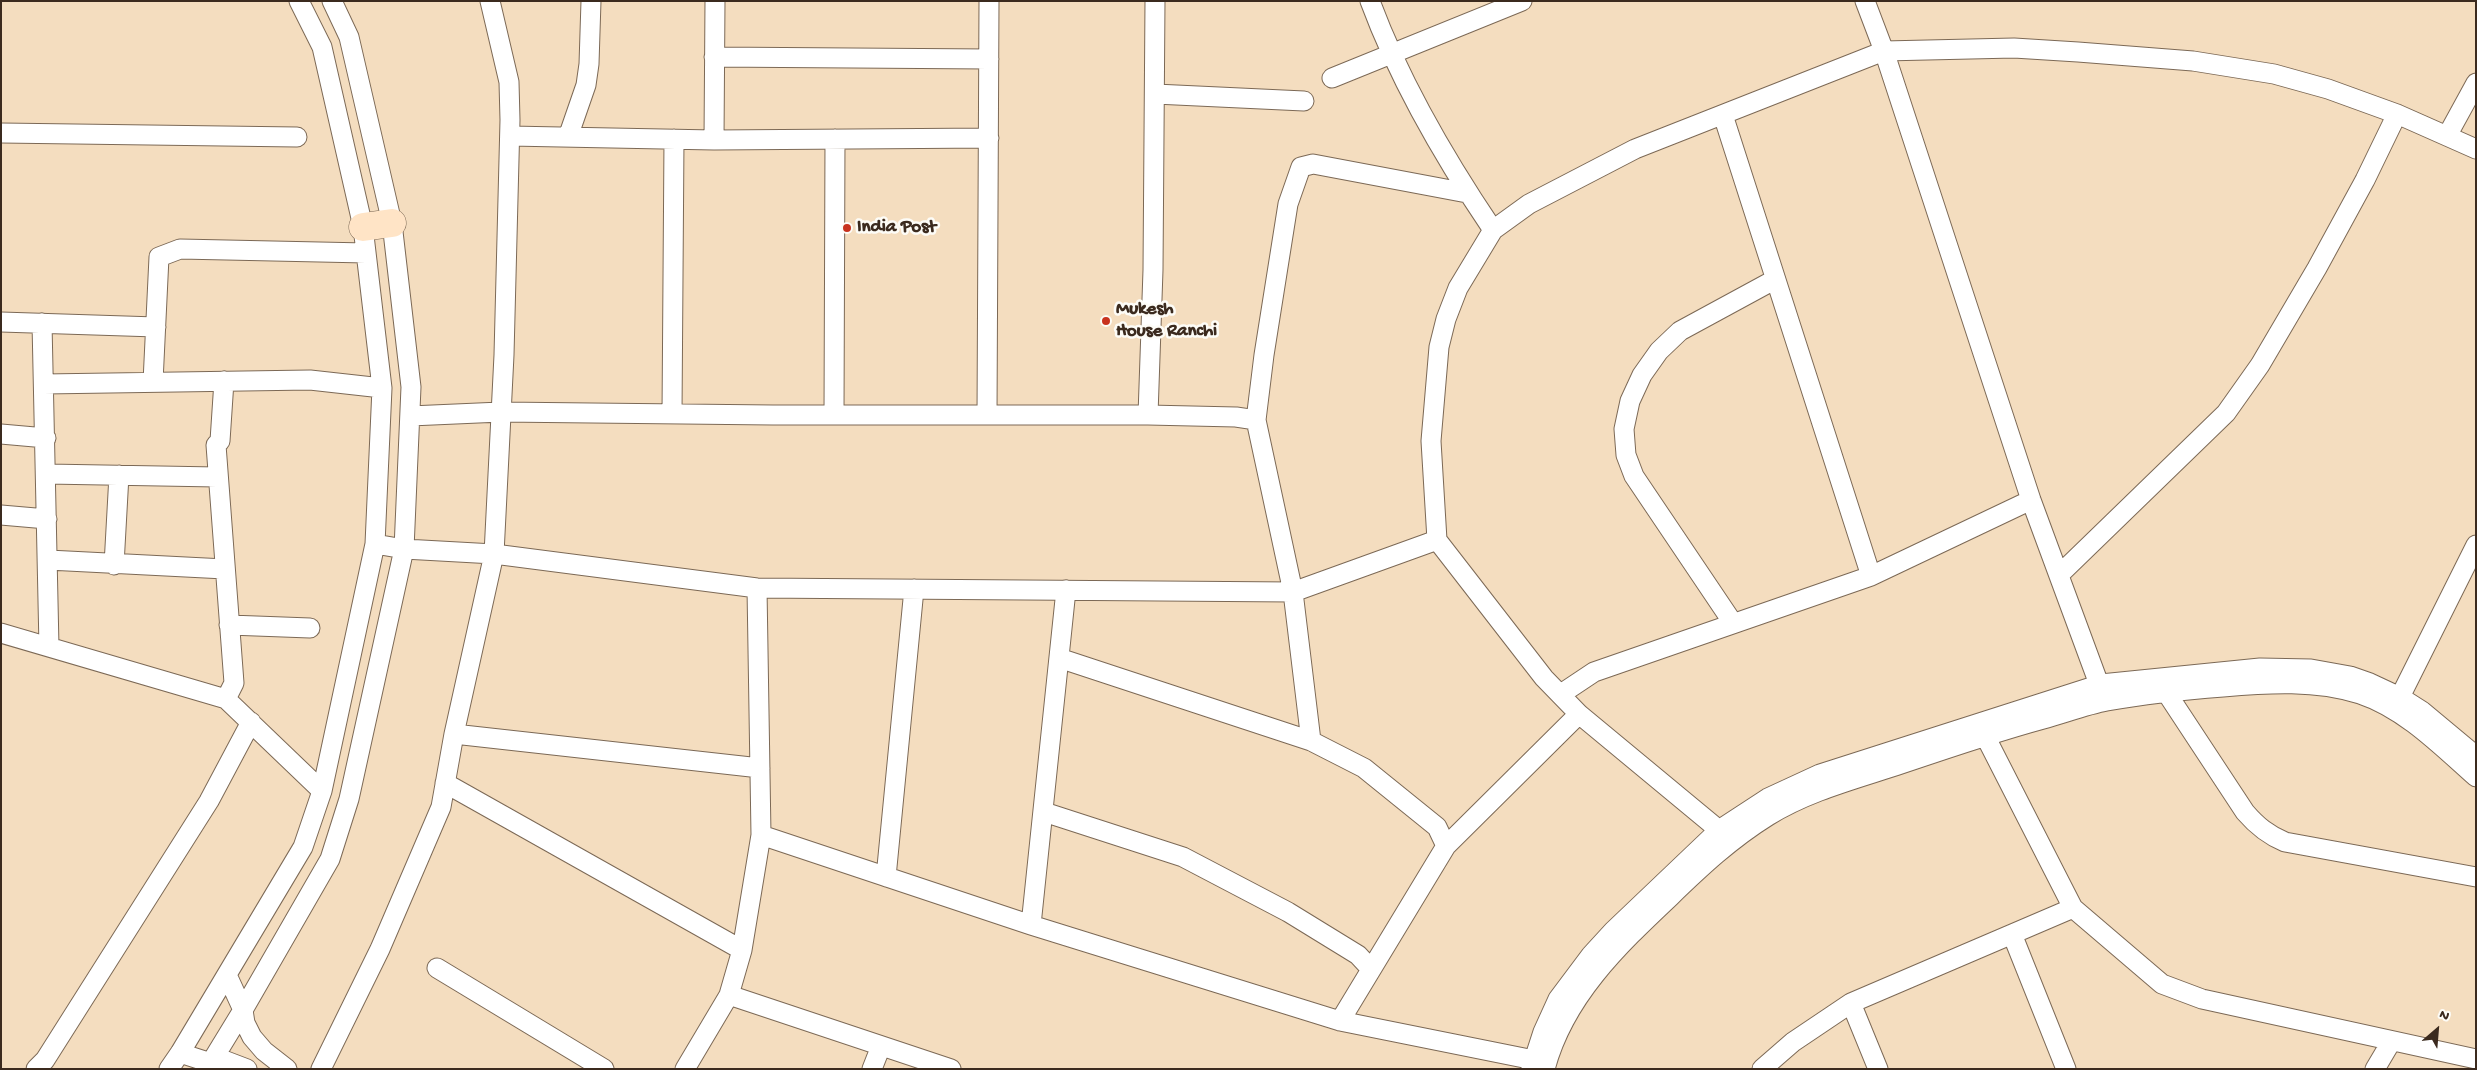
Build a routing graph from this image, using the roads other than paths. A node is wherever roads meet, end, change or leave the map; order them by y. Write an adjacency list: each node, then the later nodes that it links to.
1 (300, 1): 34 (street)
2 (332, 1): 32 (street)
3 (490, 1): 22 (street)
4 (591, 1): 25 (street)
5 (715, 1): 13 (street)
6 (989, 1): 14 (street)
7 (1155, 1): 17 (street)
8 (1370, 1): 12 (street)
9 (1522, 1): 12 (street)
10 (1865, 1): 11 (street)
11 (1884, 51): 19 (street); 20 (street); 55 (street)
12 (1391, 54): 15 (street); 31 (street)
13 (714, 57): 14 (street); 28 (street)
14 (989, 59): 26 (street)
15 (1332, 78)
16 (2476, 84): 23 (street)
17 (1155, 94): 18 (street); 47 (street)
18 (1304, 101)
19 (2397, 114): 23 (street); 66 (street)
20 (1723, 115): 33 (street); 35 (street)
21 (1, 133): 24 (street)
22 (510, 136): 25 (street); 43 (street)
23 (2447, 136): 30 (street)
24 (297, 137)
25 (568, 137): 27 (street)
26 (989, 138): 29 (street); 46 (street)
27 (674, 140): 28 (street); 44 (street)
28 (714, 140): 29 (street)
29 (835, 140): 45 (street)
30 (2476, 149)
31 (1467, 193): 33 (street); 49 (street)
32 (392, 223): 34 (street); 48 (street)
33 (1493, 230): 58 (street)
34 (365, 240): 38 (street); 42 (street)
35 (1774, 280): 67 (street); 72 (street)
36 (1, 322): 37 (street)
37 (42, 323): 38 (street); 41 (street)
38 (156, 327): 40 (street)
39 (224, 381): 40 (street); 42 (street); 54 (street)
40 (153, 382): 41 (street)
41 (44, 384): 51 (street)
42 (382, 388): 59 (street)
43 (501, 412): 44 (street); 48 (street); 62 (street)
44 (672, 414): 45 (street)
45 (834, 415): 46 (street)
46 (987, 415): 47 (street)
47 (1148, 415): 49 (street)
48 (410, 416): 61 (street)
49 (1256, 420): 71 (street)
50 (1, 434): 51 (street)
51 (46, 438): 52 (street)
52 (47, 474): 53 (street); 57 (street)
53 (120, 475): 54 (street); 64 (street)
54 (217, 477): 65 (street)
55 (2031, 500): 66 (street); 67 (street)
56 (1, 515): 57 (street)
57 (47, 519): 63 (street)
58 (1437, 540): 71 (street); 80 (street)
59 (375, 544): 61 (street); 92 (street)
60 (2476, 545): 81 (street)
61 (404, 549): 62 (street); 108 (street)
62 (494, 554): 68 (street); 86 (street)
63 (48, 560): 64 (street); 76 (street)
64 (114, 565): 65 (street)
65 (224, 569): 73 (street)
66 (2060, 574): 79 (street)
67 (1871, 576): 72 (street)
68 (757, 588): 69 (street); 89 (street)
69 (914, 589): 70 (street); 97 (street)
70 (1066, 590): 71 (street); 77 (street)
71 (1293, 592): 87 (street)
72 (1733, 623): 80 (street)
73 (229, 625): 74 (street); 82 (street)
74 (310, 628)
75 (1, 633): 76 (street)
76 (49, 647): 82 (street)
77 (1059, 658): 87 (street); 93 (street)
78 (2164, 685): 79 (street); 81 (street); 90 (street); 98 (street)
79 (2103, 693): 85 (street)
80 (1561, 694): 83 (street)
81 (2400, 697): 88 (street)
82 (226, 699): 84 (street)
83 (1579, 714): 95 (street); 96 (street)
84 (251, 722): 92 (street); 116 (street)
85 (1981, 729): 95 (street); 99 (street)
86 (454, 734): 89 (street); 91 (street)
87 (1311, 741): 96 (street)
88 (2476, 756)
89 (760, 768): 94 (street)
90 (2476, 777)
91 (445, 783): 102 (street); 120 (street)
92 (322, 791): 105 (street)
93 (1044, 812): 100 (street); 104 (street)
94 (761, 835): 97 (street); 102 (street)
95 (1724, 836): 114 (street)
96 (1446, 846): 104 (street)
97 (886, 877): 100 (street)
98 (2476, 877)
99 (2073, 908): 101 (street); 110 (street)
100 (1031, 926): 109 (street)
101 (2012, 934): 107 (street); 127 (street)
102 (742, 950): 106 (street)
103 (437, 968): 121 (street)
104 (1371, 970): 109 (street)
105 (227, 975): 108 (street); 112 (street)
106 (729, 995): 111 (street); 122 (street)
107 (1851, 1003): 125 (street); 126 (street)
108 (243, 1010): 115 (street); 119 (street)
109 (1340, 1021): 114 (street)
110 (2391, 1042): 113 (street); 128 (street)
111 (881, 1046): 123 (street); 124 (street)
112 (180, 1053): 115 (street); 117 (street)
113 (2476, 1059)
114 (1539, 1065)
115 (209, 1066): 118 (street)
116 (36, 1069)
117 (169, 1069)
118 (247, 1069)
119 (286, 1069)
120 (321, 1069)
121 (604, 1069)
122 (685, 1069)
123 (872, 1069)
124 (951, 1069)
125 (1762, 1069)
126 (1878, 1069)
127 (2066, 1069)
128 (2375, 1069)

